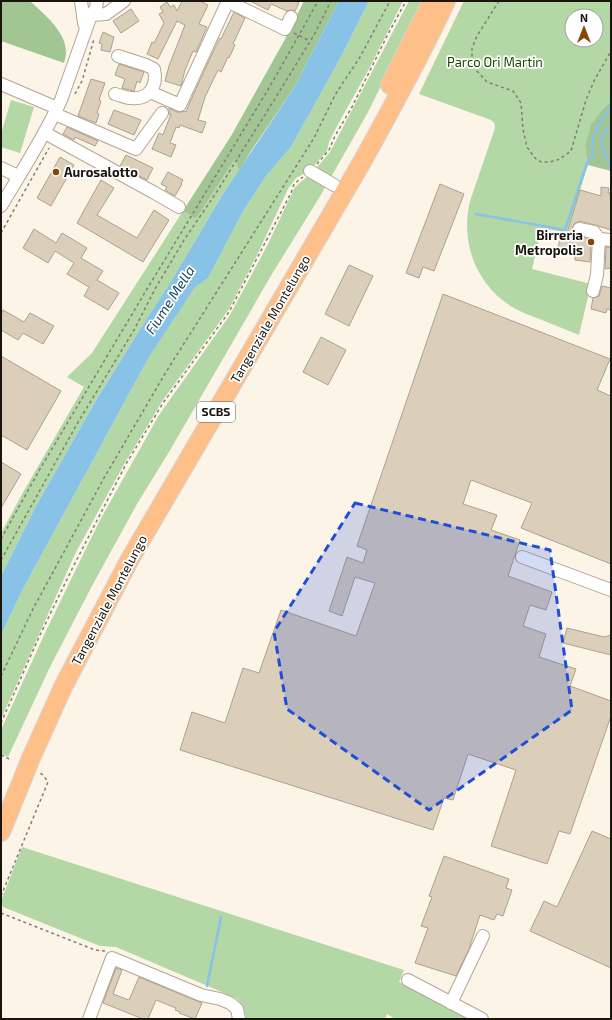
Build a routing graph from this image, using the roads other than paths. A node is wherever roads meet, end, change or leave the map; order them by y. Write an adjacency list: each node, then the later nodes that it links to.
1 (81, 1): 10 (street)
2 (91, 1): 8 (street)
3 (97, 1): 8 (street)
4 (124, 1): 8 (street)
5 (228, 1): 9 (street); 13 (street)
6 (432, 1): 21 (highway, Tangenziale Montelungo / SCBS)
7 (446, 1): 31 (highway, Tangenziale Montelungo / SCBS)
8 (91, 15): 10 (street)
9 (291, 17)
10 (86, 28): 15 (street)
11 (118, 56): 13 (street)
12 (6, 86): 15 (street)
13 (150, 92): 14 (street)
14 (115, 94)
15 (56, 111): 16 (street); 17 (street)
16 (162, 113)
17 (45, 133): 20 (street); 23 (street)
18 (1, 168): 20 (street)
19 (310, 171): 21 (street)
20 (18, 176): 22 (street)
21 (334, 185): 30 (highway, Tangenziale Montelungo / SCBS)
22 (1, 206)
23 (179, 207)
24 (579, 229): 25 (street)
25 (599, 238): 26 (street); 27 (street)
26 (611, 240)
27 (593, 291)
28 (522, 558): 29 (street)
29 (611, 590)
30 (1, 798)
31 (1, 832)
32 (483, 936): 34 (street)
33 (408, 980): 34 (street)
34 (451, 1002): 37 (street)
35 (89, 1019): 36 (street)
36 (239, 1019)
37 (482, 1019)

